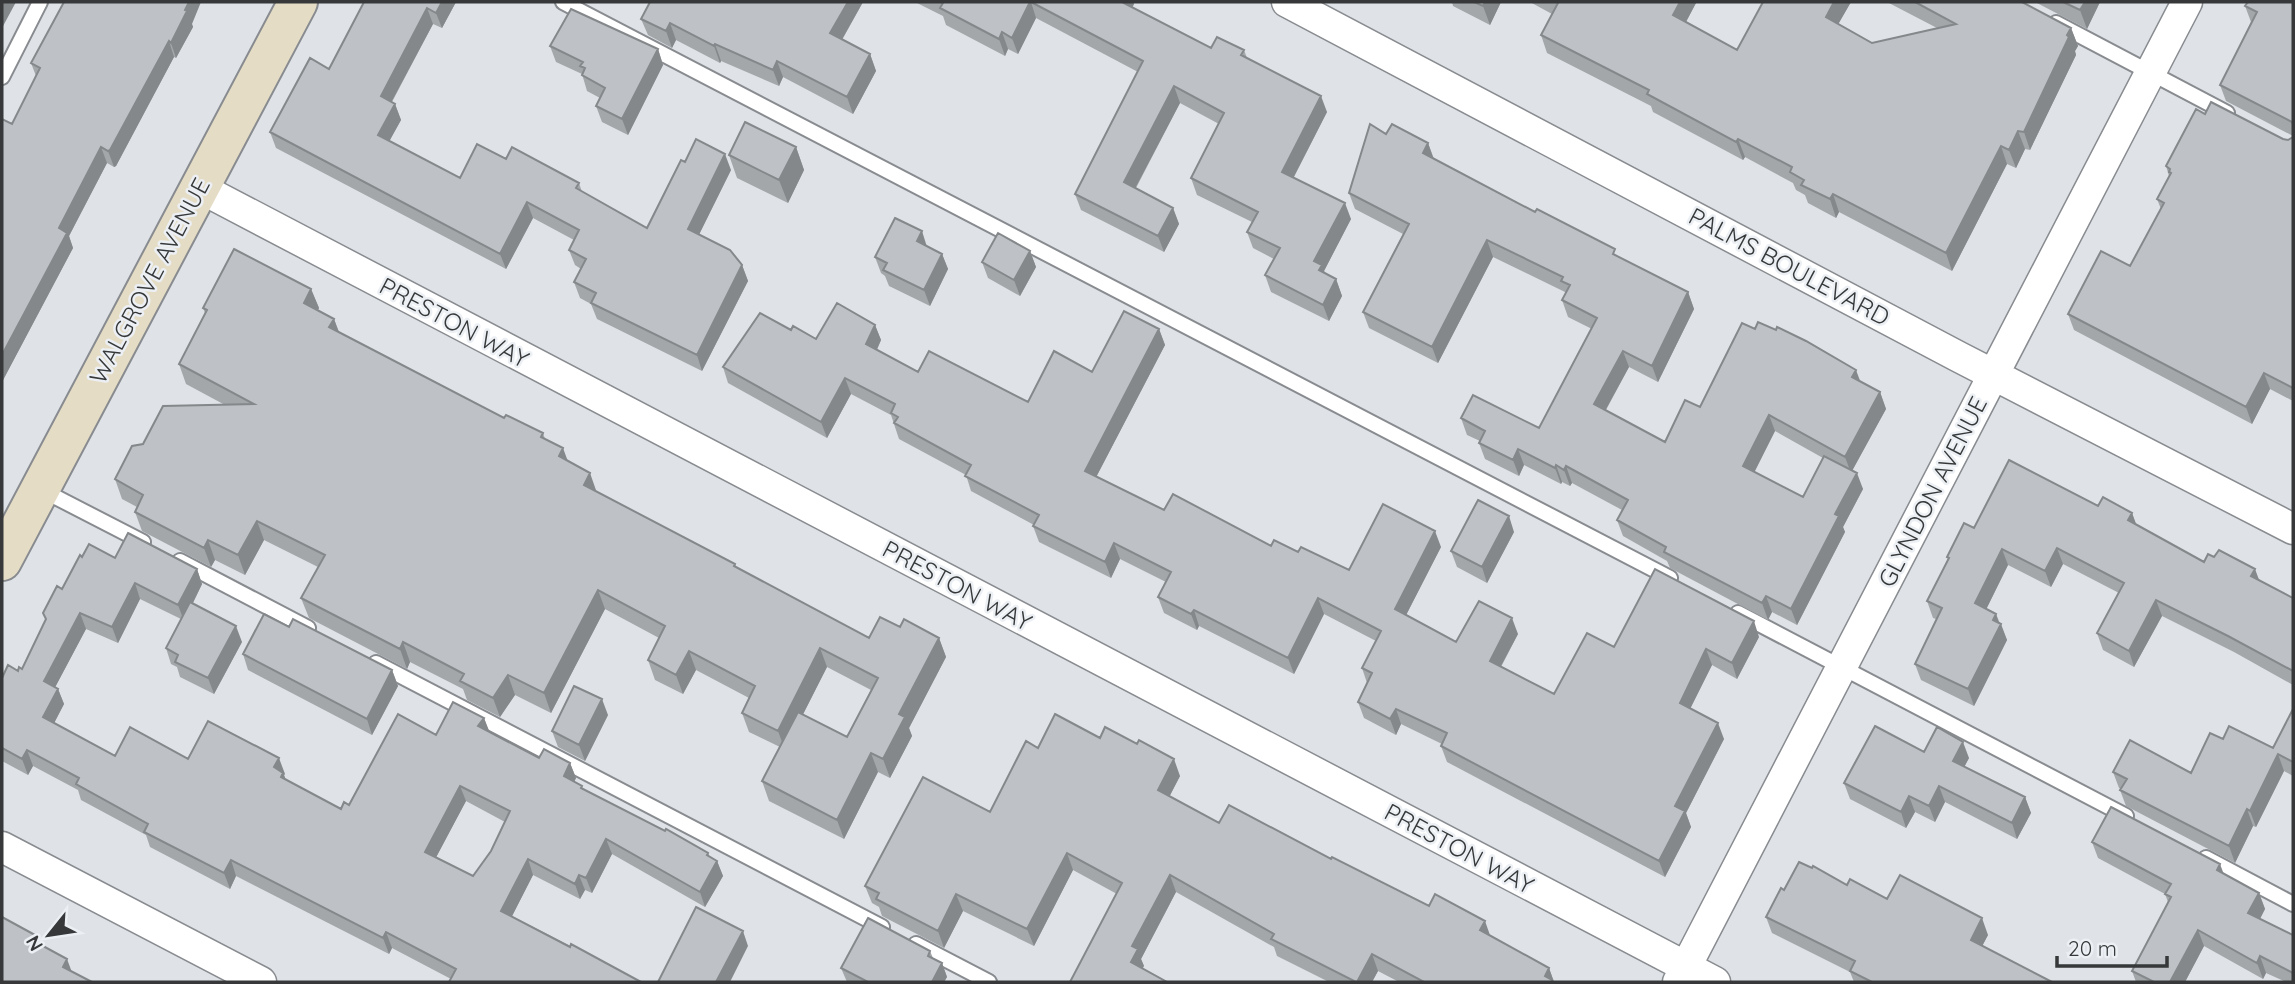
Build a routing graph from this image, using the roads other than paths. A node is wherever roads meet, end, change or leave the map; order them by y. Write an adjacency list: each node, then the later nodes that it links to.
1 (40, 2): 8 (lane)
2 (298, 2): 10 (street, WALGROVE AVENUE)
3 (563, 2): 15 (lane)
4 (1287, 2): 11 (street, PALMS BOULEVARD)
5 (2188, 2): 7 (street, GLYNDON AVENUE)
6 (2039, 14): 7 (lane)
7 (2151, 72): 9 (lane); 11 (street, GLYNDON AVENUE)
8 (2, 77)
9 (2245, 122)
10 (200, 188): 12 (street, WALGROVE AVENUE); 24 (street, PRESTON WAY)
11 (1994, 374): 13 (street, PALMS BOULEVARD); 19 (street, GLYNDON AVENUE)
12 (40, 488): 14 (street, WALGROVE AVENUE); 17 (lane)
13 (2293, 529)
14 (3, 556)
15 (1689, 587)
16 (1726, 607): 19 (lane)
17 (325, 637)
18 (362, 656): 26 (lane)
19 (1842, 667): 20 (lane); 24 (street, GLYNDON AVENUE)
20 (2135, 821)
21 (2, 847): 25 (street)
22 (2196, 852): 23 (lane)
23 (2293, 904)
24 (1682, 975): 27 (street, PRESTON WAY)
25 (261, 982)
26 (989, 982)
27 (1715, 982)

